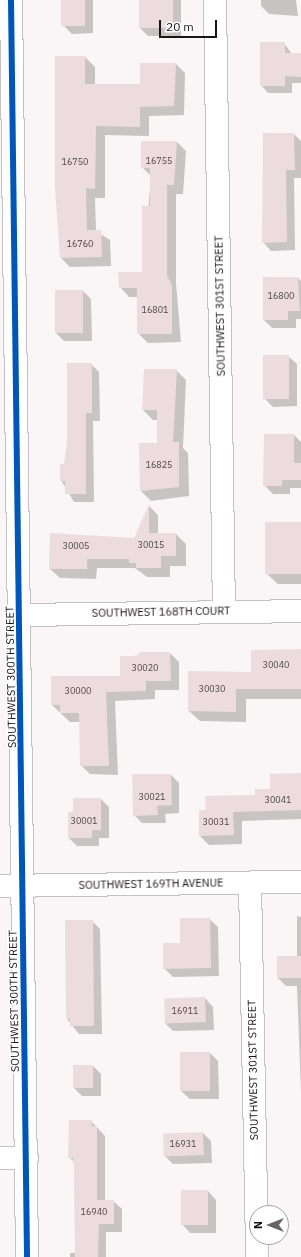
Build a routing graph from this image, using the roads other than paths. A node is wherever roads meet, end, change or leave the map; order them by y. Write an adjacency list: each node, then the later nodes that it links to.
1 (11, 0): 3 (street, SOUTHWEST 300TH STREET)
2 (215, 0): 5 (street, SOUTHWEST 301ST STREET)
3 (7, 282): 4 (street, SOUTHWEST 300TH STREET)
4 (9, 558): 7 (street, SOUTHWEST 300TH STREET)
5 (224, 611): 6 (street, SOUTHWEST 168TH COURT); 7 (street, SOUTHWEST 168TH COURT)
6 (301, 611)
7 (21, 615): 10 (street, SOUTHWEST 300TH STREET)
8 (301, 882): 9 (street, SOUTHWEST 169TH AVENUE)
9 (250, 883): 10 (street, SOUTHWEST 169TH AVENUE); 15 (street, SOUTHWEST 301ST STREET)
10 (22, 885): 11 (street, SOUTHWEST 169TH AVENUE); 13 (street, SOUTHWEST 300TH STREET)
11 (0, 886)
12 (0, 1158): 13 (street)
13 (27, 1158): 14 (street, SOUTHWEST 300TH STREET)
14 (27, 1257)
15 (257, 1257)

